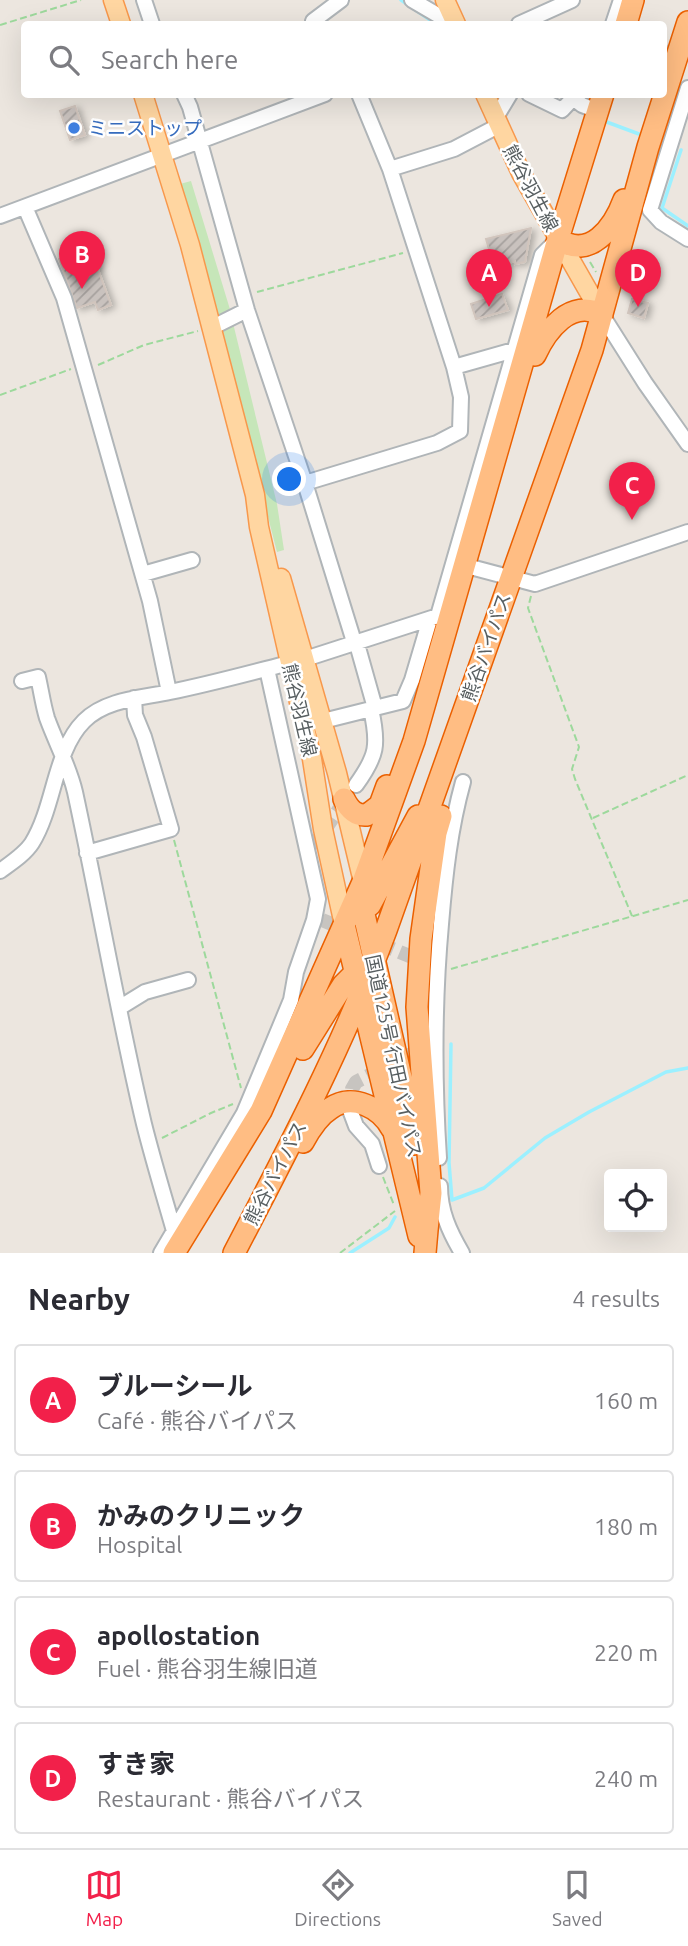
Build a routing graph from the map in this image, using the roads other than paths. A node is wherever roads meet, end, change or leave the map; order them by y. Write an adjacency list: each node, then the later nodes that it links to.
1 (113, 0): 9 (main road)
2 (144, 0): 10 (street)
3 (341, 0): 11 (street)
4 (412, 0): 12 (street)
5 (445, 0): 13 (main road)
6 (572, 0): 14 (street)
7 (621, 0): 15 (street)
8 (634, 0): 16 (highway)
9 (120, 21)
10 (151, 21)
11 (313, 21)
12 (449, 21)
13 (453, 21)
14 (526, 21)
15 (614, 21)
16 (627, 21)
17 (688, 22): 18 (highway, 熊谷バイパス)
18 (667, 88)
19 (688, 88): 39 (street)
20 (145, 98): 34 (main road, 熊谷羽生線)
21 (185, 98): 32 (street)
22 (314, 98): 32 (street)
23 (361, 98): 35 (street)
24 (487, 98): 31 (main road, 熊谷羽生線)
25 (508, 98): 31 (street)
26 (537, 98): 27 (street)
27 (574, 98)
28 (576, 98): 30 (street)
29 (664, 98): 33 (highway, 熊谷バイパス)
30 (600, 103): 38 (highway)
31 (497, 122): 35 (street); 38 (main road, 熊谷羽生線)
32 (199, 140): 34 (street); 40 (street)
33 (648, 147): 38 (highway); 41 (highway, 熊谷バイパス)
34 (163, 156): 36 (street); 42 (main road, 熊谷羽生線)
35 (390, 169): 44 (street)
36 (25, 207): 37 (street); 51 (street)
37 (0, 216)
38 (558, 239): 41 (main road, 熊谷羽生線); 43 (street); 45 (highway)
39 (688, 239)
40 (245, 303): 42 (street); 47 (street)
41 (602, 315): 45 (highway); 46 (street); 52 (highway, 熊谷バイパス)
42 (213, 327): 55 (main road, 熊谷羽生線)
43 (514, 350): 44 (street); 53 (street)
44 (454, 368): 47 (street)
45 (510, 408): 50 (highway)
46 (688, 444)
47 (305, 483): 54 (street)
48 (688, 532): 52 (street)
49 (192, 560): 51 (street)
50 (463, 565): 52 (street); 63 (highway)
51 (143, 574): 58 (street)
52 (510, 578): 65 (highway, 熊谷バイパス)
53 (430, 619): 54 (street); 61 (street)
54 (356, 644): 55 (street); 61 (street)
55 (297, 661): 56 (street); 60 (main road, 熊谷羽生線); 73 (main road, 熊谷羽生線)
56 (267, 669): 58 (street); 85 (street)
57 (22, 681): 64 (street)
58 (169, 692): 59 (street)
59 (134, 698): 64 (street); 69 (street)
60 (317, 700): 62 (main road, 熊谷羽生線); 73 (main road)
61 (373, 709): 62 (street); 67 (street)
62 (323, 721): 67 (main road, 熊谷羽生線)
63 (414, 741): 67 (highway); 71 (highway)
64 (64, 755): 69 (street); 70 (street)
65 (448, 759): 68 (highway, 熊谷バイパス); 84 (highway)
66 (463, 782): 72 (street)
67 (350, 792): 71 (main road, 熊谷羽生線)
68 (435, 799): 73 (highway); 74 (highway, 熊谷バイパス)
69 (87, 852): 77 (street)
70 (0, 871)
71 (363, 882): 73 (highway, 国道125号 行田バイパス)
72 (444, 889): 82 (street); 82 (street)
73 (349, 909): 74 (highway, 国道125号 行田バイパス); 79 (highway)
74 (364, 968): 76 (highway, 国道125号 行田バイパス); 79 (highway, 熊谷バイパス); 84 (highway, 国道125号 行田バイパス)
75 (188, 980): 77 (street)
76 (360, 994): 80 (highway, 国道125号 行田バイパス); 83 (highway, 熊谷バイパス)
77 (119, 1007): 85 (street)
78 (350, 1110): 81 (street)
79 (261, 1111): 87 (highway)
80 (396, 1137): 83 (highway); 89 (highway, 国道125号 行田バイパス)
81 (379, 1167)
82 (440, 1185): 91 (street)
83 (266, 1192): 88 (highway, 熊谷バイパス)
84 (427, 1230): 89 (highway, 国道125号 行田バイパス); 90 (highway, 国道125号 行田バイパス)
85 (174, 1231): 86 (street)
86 (161, 1253)
87 (174, 1253)
88 (234, 1253)
89 (424, 1253)
90 (438, 1253)
91 (462, 1253)

